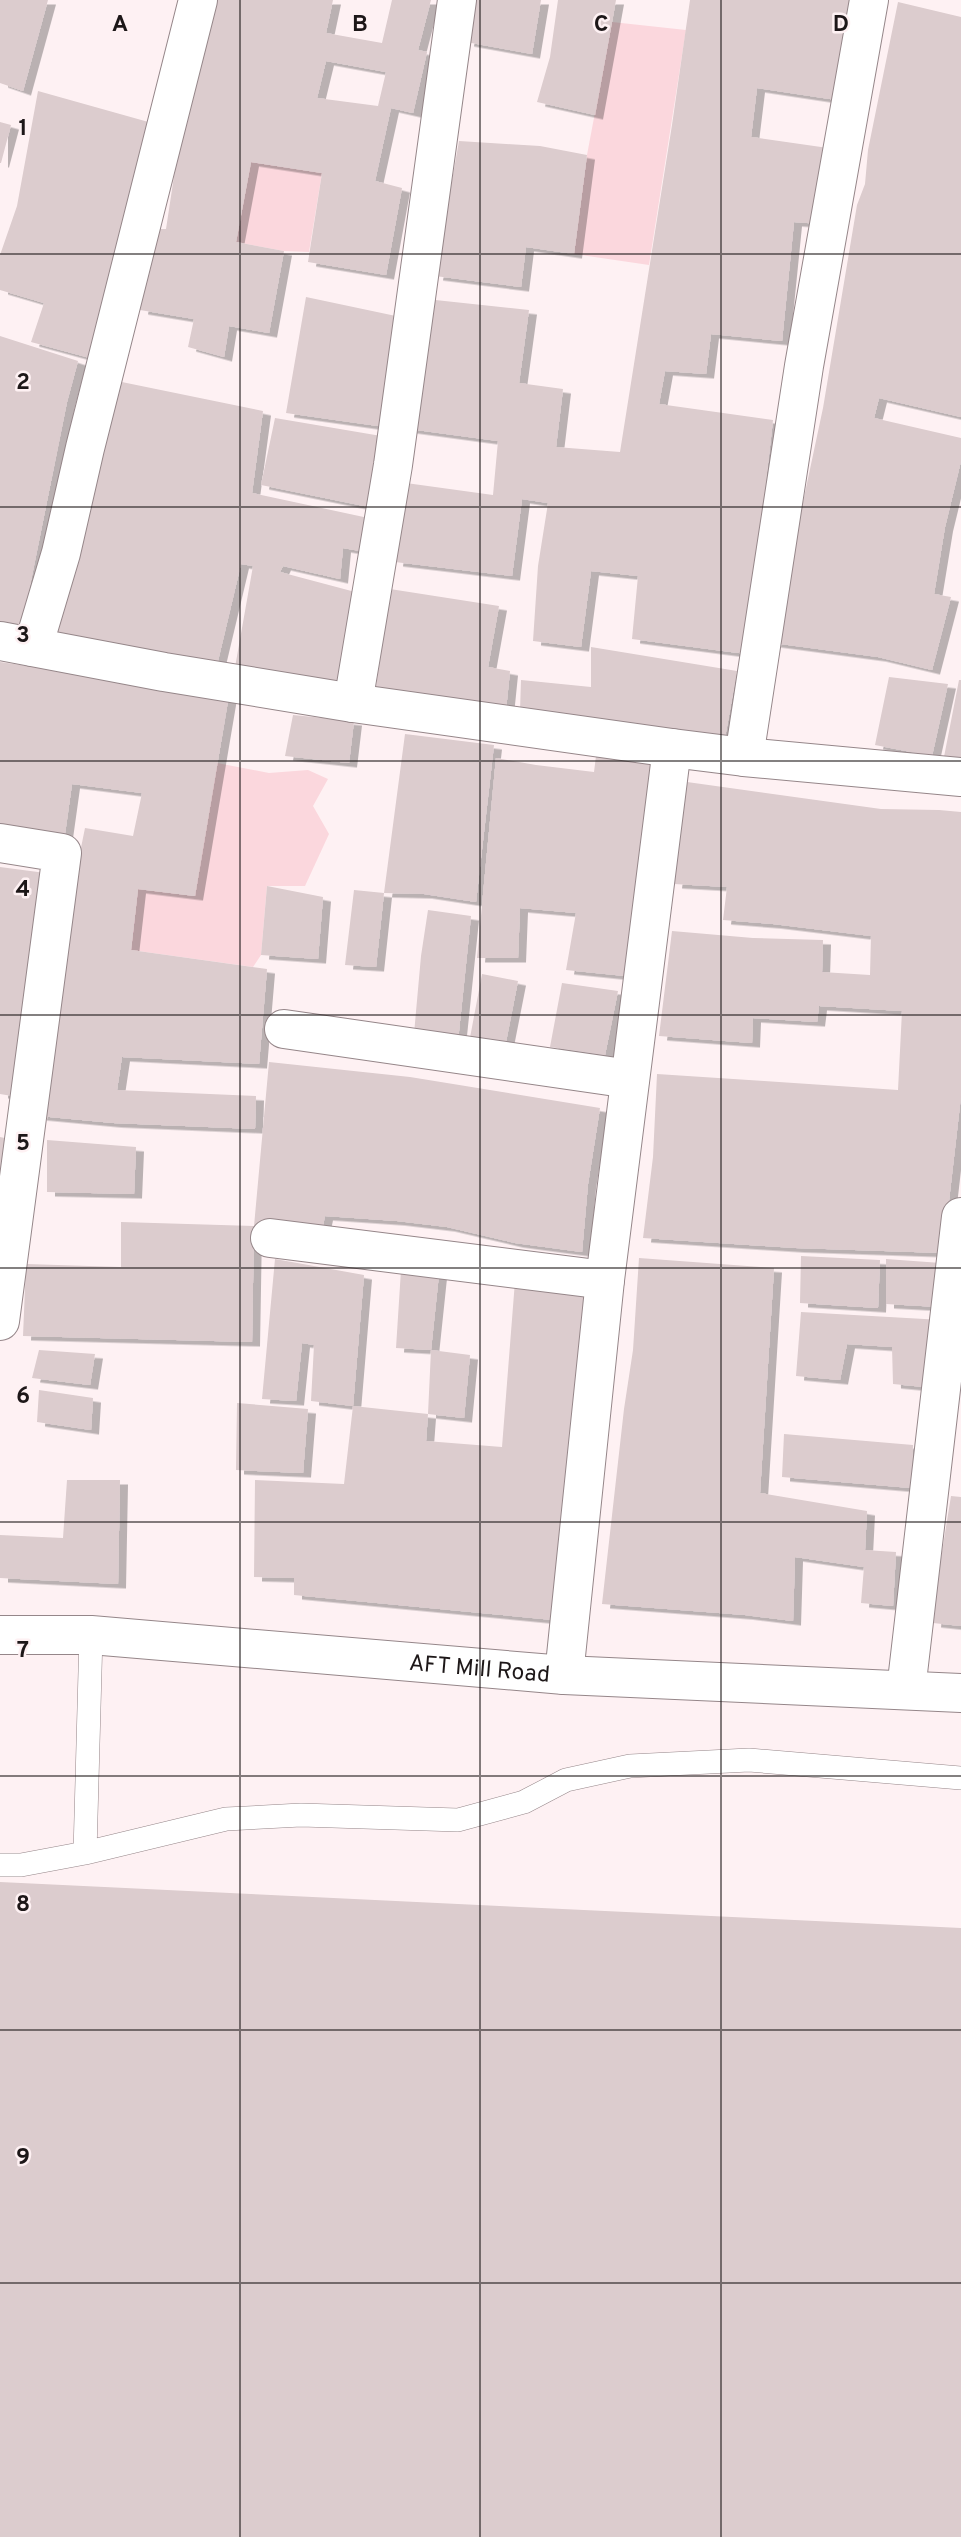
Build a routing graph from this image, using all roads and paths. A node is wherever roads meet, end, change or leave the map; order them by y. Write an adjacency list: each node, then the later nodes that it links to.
1 (198, 0): 4 (street)
2 (457, 0): 5 (street)
3 (869, 0): 7 (street)
4 (17, 644): 5 (street)
5 (353, 703): 6 (street)
6 (672, 748): 7 (street); 11 (street)
7 (744, 757): 8 (street)
8 (961, 777)
9 (0, 843): 15 (street)
10 (284, 1029): 11 (street)
11 (630, 1079): 14 (street)
12 (961, 1217): 19 (street)
13 (270, 1238): 14 (street)
14 (605, 1280): 18 (street)
15 (1, 1310)
16 (0, 1634): 17 (street, AFT Mill Road)
17 (90, 1635): 18 (street, AFT Mill Road); 22 (lane)
18 (564, 1675): 19 (street, AFT Mill Road)
19 (906, 1690): 20 (street, AFT Mill Road)
20 (961, 1693)
21 (961, 1778): 22 (lane)
22 (85, 1853): 23 (lane)
23 (0, 1865)

